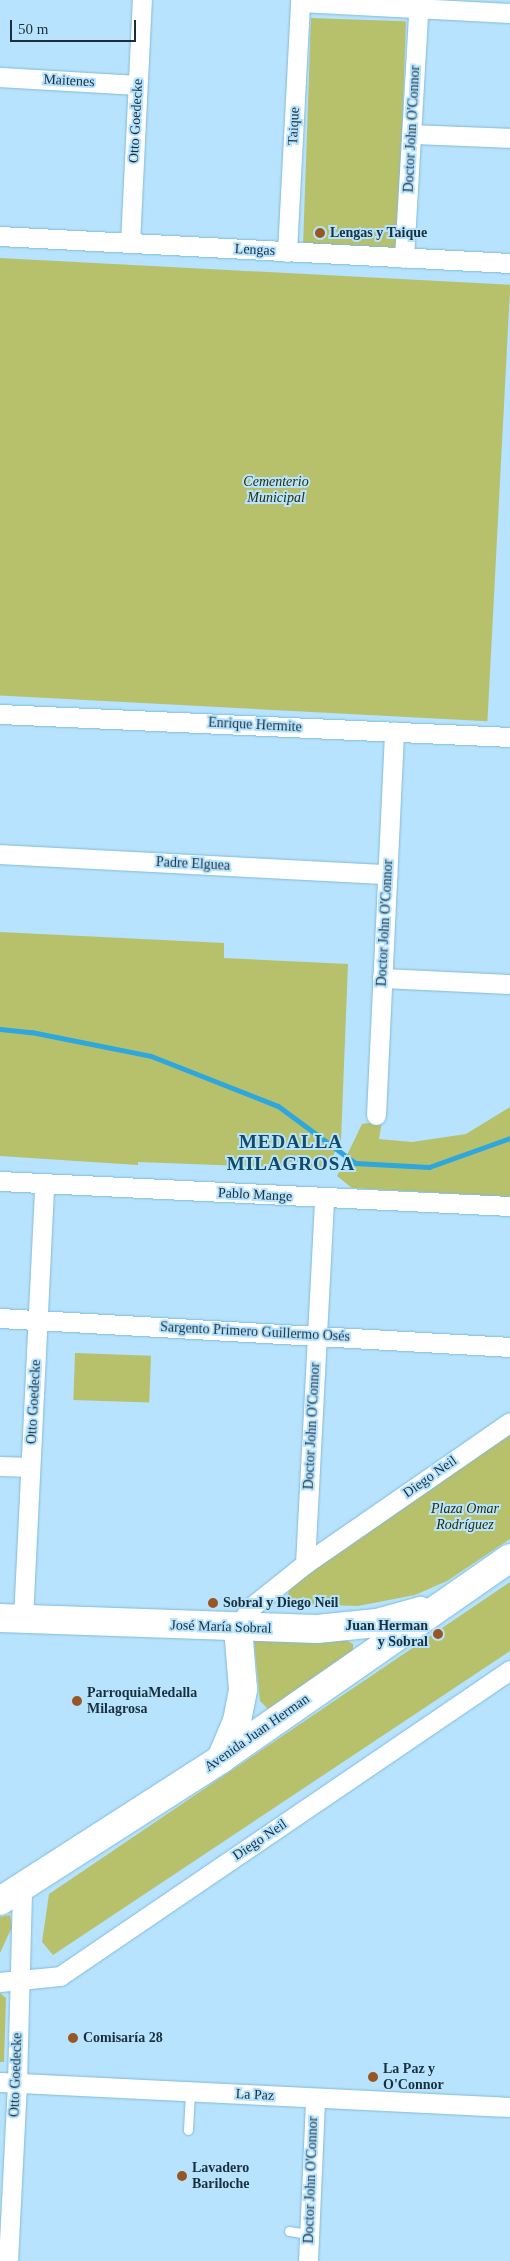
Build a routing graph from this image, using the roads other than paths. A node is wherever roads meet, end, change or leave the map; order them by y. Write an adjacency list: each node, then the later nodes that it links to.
1 (142, 0): 6 (street, Otto Goedecke)
2 (300, 1): 3 (street); 11 (street, Taique)
3 (419, 4): 4 (street); 7 (street, Doctor John O'Connor)
4 (510, 13)
5 (0, 77): 6 (street, Maitenes)
6 (137, 84): 10 (street, Otto Goedecke)
7 (412, 134): 8 (street); 12 (street, Doctor John O'Connor)
8 (510, 138)
9 (0, 236): 10 (street, Lengas)
10 (130, 243): 11 (street, Lengas)
11 (287, 252): 12 (street, Lengas)
12 (404, 258): 13 (street, Lengas)
13 (510, 263)
14 (0, 714): 15 (street, Enrique Hermite)
15 (394, 731): 16 (street, Enrique Hermite); 18 (street, Doctor John O'Connor)
16 (510, 737)
17 (0, 854): 18 (street, Padre Elguea)
18 (387, 874): 19 (street, Doctor John O'Connor)
19 (382, 978): 20 (street); 21 (street, Doctor John O'Connor)
20 (510, 984)
21 (376, 1115)
22 (0, 1181): 23 (street, Pablo Mange)
23 (44, 1184): 24 (street, Pablo Mange); 27 (street, Otto Goedecke)
24 (324, 1199): 25 (street, Pablo Mange); 28 (street, Doctor John O'Connor)
25 (510, 1206)
26 (0, 1318): 27 (street, Sargento Primero Guillermo Osés)
27 (38, 1320): 28 (street, Sargento Primero Guillermo Osés); 32 (street, Otto Goedecke)
28 (316, 1336): 29 (street, Sargento Primero Guillermo Osés); 34 (street, Doctor John O'Connor)
29 (510, 1347)
30 (510, 1422): 34 (street, Diego Neil)
31 (0, 1466): 32 (street)
32 (30, 1467): 36 (street, Otto Goedecke)
33 (510, 1558): 35 (main road, Avenida Juan Herman)
34 (304, 1564): 37 (street, Diego Neil)
35 (440, 1605): 37 (main road, José María Sobral); 39 (main road, Avenida Juan Herman)
36 (11, 1619): 37 (main road, José María Sobral)
37 (238, 1628): 39 (main road)
38 (510, 1670): 41 (street, Diego Neil)
39 (221, 1759): 40 (main road, Avenida Juan Herman)
40 (11, 1895): 41 (street, Otto Goedecke)
41 (9, 1982): 42 (street, Otto Goedecke)
42 (9, 2083): 43 (street, La Paz); 49 (street, Otto Goedecke)
43 (190, 2092): 44 (street, La Paz); 46 (lane)
44 (315, 2098): 45 (street, La Paz); 48 (street, Doctor John O'Connor)
45 (510, 2107)
46 (188, 2130)
47 (289, 2231): 48 (lane)
48 (309, 2234): 50 (street, Doctor John O'Connor)
49 (8, 2261)
50 (308, 2261)

